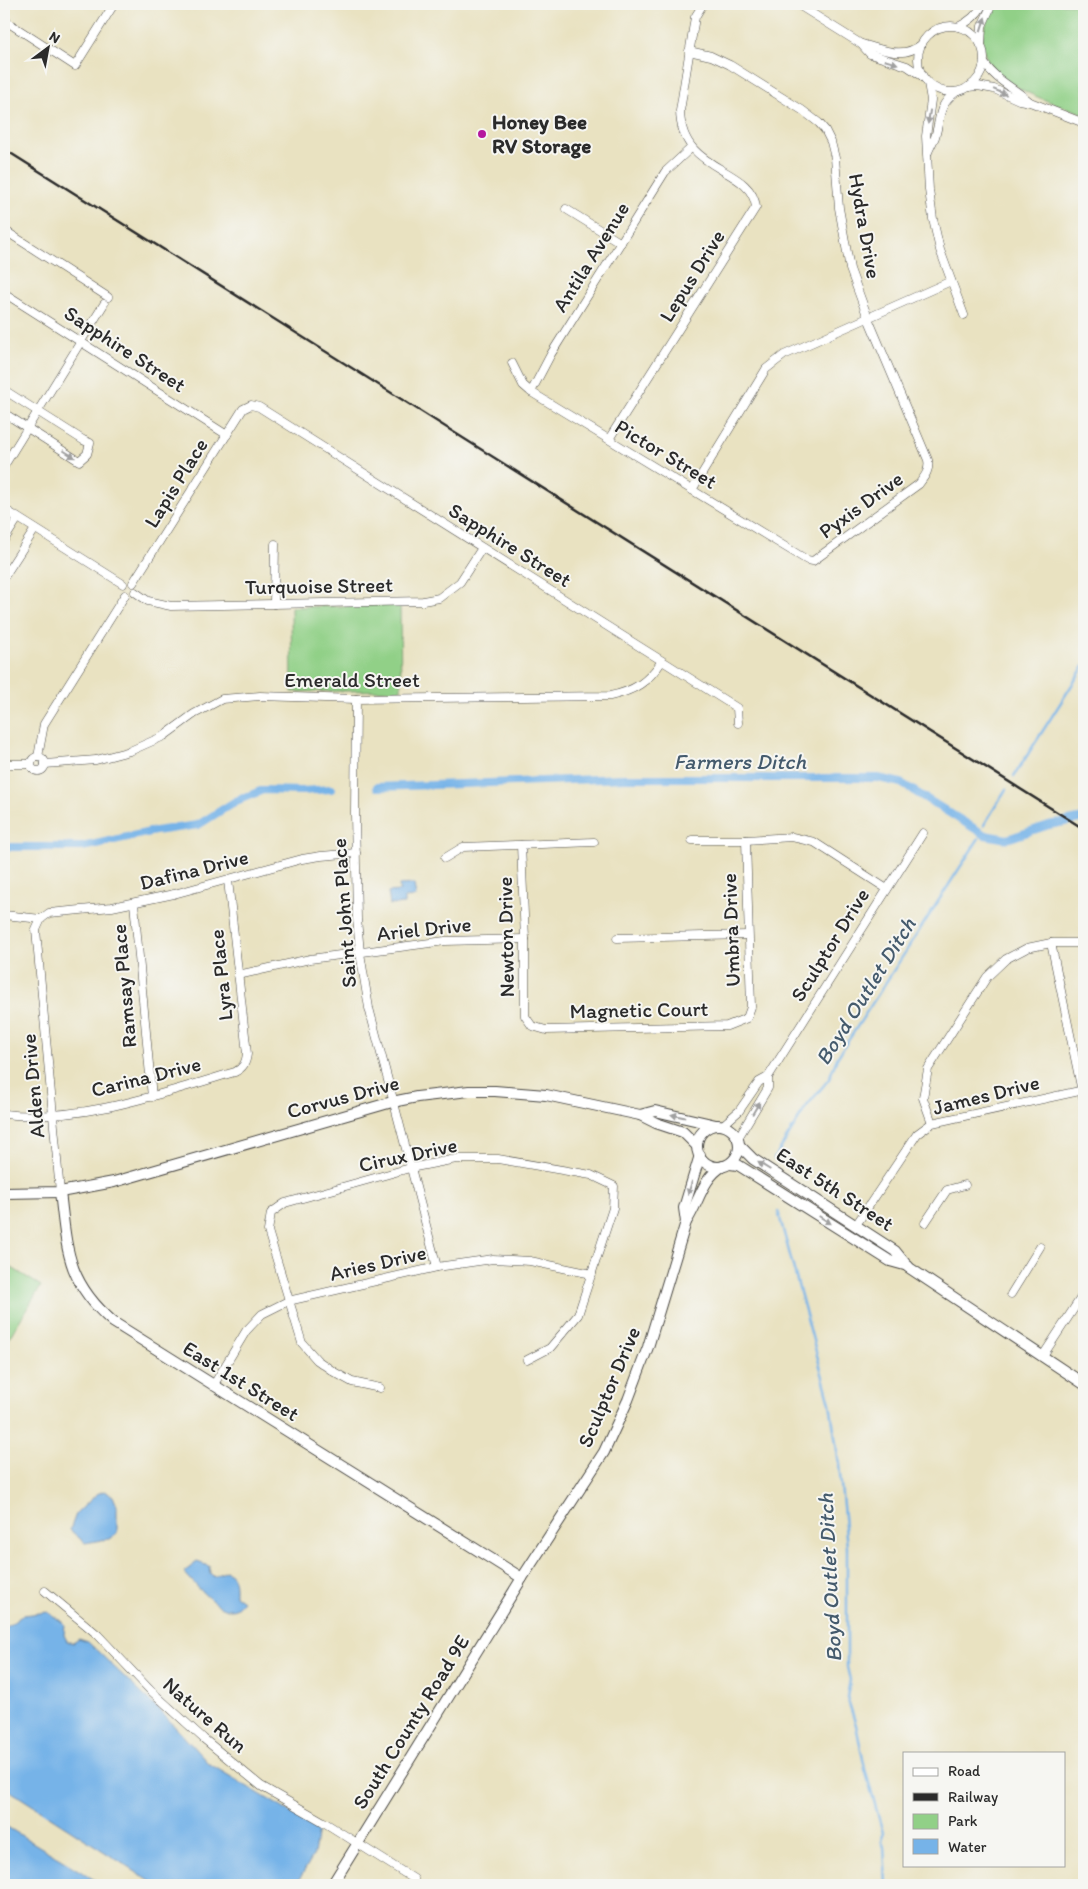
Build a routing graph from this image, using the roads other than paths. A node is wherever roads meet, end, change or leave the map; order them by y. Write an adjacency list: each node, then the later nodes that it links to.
1 (114, 4): 6 (street)
2 (703, 4): 11 (street)
3 (797, 4): 8 (street)
4 (983, 4): 7 (street)
5 (992, 4): 10 (street, one-way to 5)
6 (4, 20)
7 (958, 27): 9 (street); 10 (street)
8 (860, 44): 9 (street); 13 (street, one-way to 13)
9 (922, 44): 13 (street)
10 (981, 45): 12 (street)
11 (689, 51): 18 (street); 26 (street, Hydra Drive)
12 (984, 63): 14 (street); 16 (street)
13 (926, 80): 15 (street); 19 (street, one-way to 19)
14 (968, 87): 15 (street); 16 (street, one-way to 16)
15 (957, 91): 19 (street)
16 (1030, 102): 17 (street)
17 (1084, 123)
18 (691, 148): 22 (street, Antila Avenue); 36 (street, Lepus Drive)
19 (928, 152): 23 (street)
20 (566, 209): 22 (street)
21 (4, 230): 27 (street)
22 (621, 243): 30 (street, Antila Avenue)
23 (951, 281): 25 (street); 26 (street)
24 (4, 293): 27 (street, Sapphire Street)
25 (964, 315)
26 (868, 318): 38 (street, Hydra Drive); 39 (street)
27 (80, 341): 32 (street); 35 (street, Sapphire Street)
28 (512, 364): 30 (street, Pictor Street)
29 (4, 390): 32 (street)
30 (531, 392): 36 (street, Pictor Street)
31 (251, 405): 35 (street, Lapis Place); 45 (street, Sapphire Street)
32 (38, 412): 34 (street); 34 (street, one-way to 32)
33 (4, 413): 34 (street)
34 (27, 428): 37 (street)
35 (227, 435): 48 (street, Lapis Place)
36 (609, 439): 39 (street, Pictor Street)
37 (4, 466)
38 (926, 475): 46 (street, Pyxis Drive)
39 (692, 490): 46 (street, Pictor Street)
40 (4, 509): 41 (street)
41 (18, 518): 42 (street); 43 (street)
42 (35, 529): 47 (street); 49 (street)
43 (4, 540)
44 (275, 544): 52 (street)
45 (482, 548): 52 (street, Turquoise Street); 53 (street, Sapphire Street)
46 (813, 561)
47 (4, 576)
48 (133, 583): 49 (street); 50 (street)
49 (123, 584): 51 (street)
50 (135, 592): 51 (street); 52 (street, Turquoise Street)
51 (125, 595): 56 (street)
52 (274, 604)
53 (662, 661): 54 (street, Emerald Street); 55 (street, Sapphire Street)
54 (356, 698): 59 (street, Emerald Street); 65 (street, Saint John Place)
55 (738, 722)
56 (38, 757): 58 (street); 59 (street)
57 (4, 764): 58 (street)
58 (30, 764): 59 (street)
59 (45, 764)
60 (923, 833): 68 (street, Sculptor Drive)
61 (692, 840): 62 (street)
62 (746, 840): 68 (street); 72 (street, Umbra Drive)
63 (594, 842): 64 (street)
64 (522, 845): 66 (street); 74 (street, Newton Drive)
65 (356, 853): 67 (street, Dafina Drive); 77 (street, Saint John Place)
66 (445, 858)
67 (228, 880): 69 (street, Dafina Drive); 78 (street, Lyra Place)
68 (887, 889): 82 (street, Sculptor Drive)
69 (134, 902): 71 (street, Dafina Drive); 84 (street, Ramsay Place)
70 (4, 915): 71 (street)
71 (41, 919): 88 (street, Alden Drive)
72 (748, 935): 73 (street); 79 (street, Umbra Drive)
73 (617, 938)
74 (526, 939): 77 (street, Ariel Drive); 80 (street, Newton Drive)
75 (1051, 943): 76 (street); 83 (street); 90 (street)
76 (1084, 943)
77 (360, 953): 78 (street, Ariel Drive); 86 (street, Saint John Place)
78 (238, 975): 81 (street, Lyra Place)
79 (747, 1018): 80 (street, Magnetic Court)
80 (532, 1026)
81 (244, 1065): 84 (street, Carina Drive)
82 (768, 1077): 91 (street, Sculptor Drive); 92 (street, Sculptor Drive, one-way to 82)
83 (1083, 1090): 85 (street); 90 (street, James Drive)
84 (152, 1096): 88 (street, Carina Drive)
85 (1084, 1101)
86 (392, 1102): 89 (street, Corvus Drive); 95 (street, Saint John Place); 97 (street, Corvus Drive)
87 (4, 1114): 88 (street, Carina Drive)
88 (52, 1114): 97 (street, Alden Drive)
89 (640, 1115): 91 (street, Corvus Drive, one-way to 89); 93 (street, Corvus Drive)
90 (932, 1124): 101 (street, James Drive)
91 (719, 1125): 92 (street); 93 (street)
92 (739, 1142): 94 (street); 101 (street, East 5th Street, one-way to 92)
93 (699, 1150): 94 (street); 99 (street, Sculptor Drive, one-way to 99)
94 (726, 1165): 99 (street, Sculptor Drive); 103 (street, East 5th Street, one-way to 103)
95 (410, 1168): 104 (street, Saint John Place); 105 (street, Cirux Drive); 108 (street, Cirux Drive)
96 (965, 1185): 100 (street)
97 (60, 1192): 98 (street); 112 (street, East 1st Street)
98 (4, 1193)
99 (686, 1222): 114 (street, Sculptor Drive)
100 (925, 1223)
101 (856, 1225): 103 (street, East 5th Street)
102 (1040, 1247): 107 (street)
103 (908, 1266): 109 (street, East 5th Street)
104 (436, 1267): 105 (street, Aries Drive); 108 (street, Aries Drive)
105 (592, 1274): 110 (street)
106 (1084, 1293): 109 (street)
107 (1011, 1294)
108 (288, 1301): 112 (street, Aries Drive); 113 (street)
109 (1042, 1357): 111 (street, East 5th Street)
110 (527, 1360)
111 (1084, 1384)
112 (213, 1386): 114 (street, East 1st Street)
113 (380, 1388)
114 (522, 1578): 116 (street, South County Road 9E)
115 (45, 1591): 116 (street, Nature Run)
116 (358, 1843): 117 (street, Nature Run); 118 (street, South County Road 9E)
117 (414, 1879)
118 (332, 1885)

